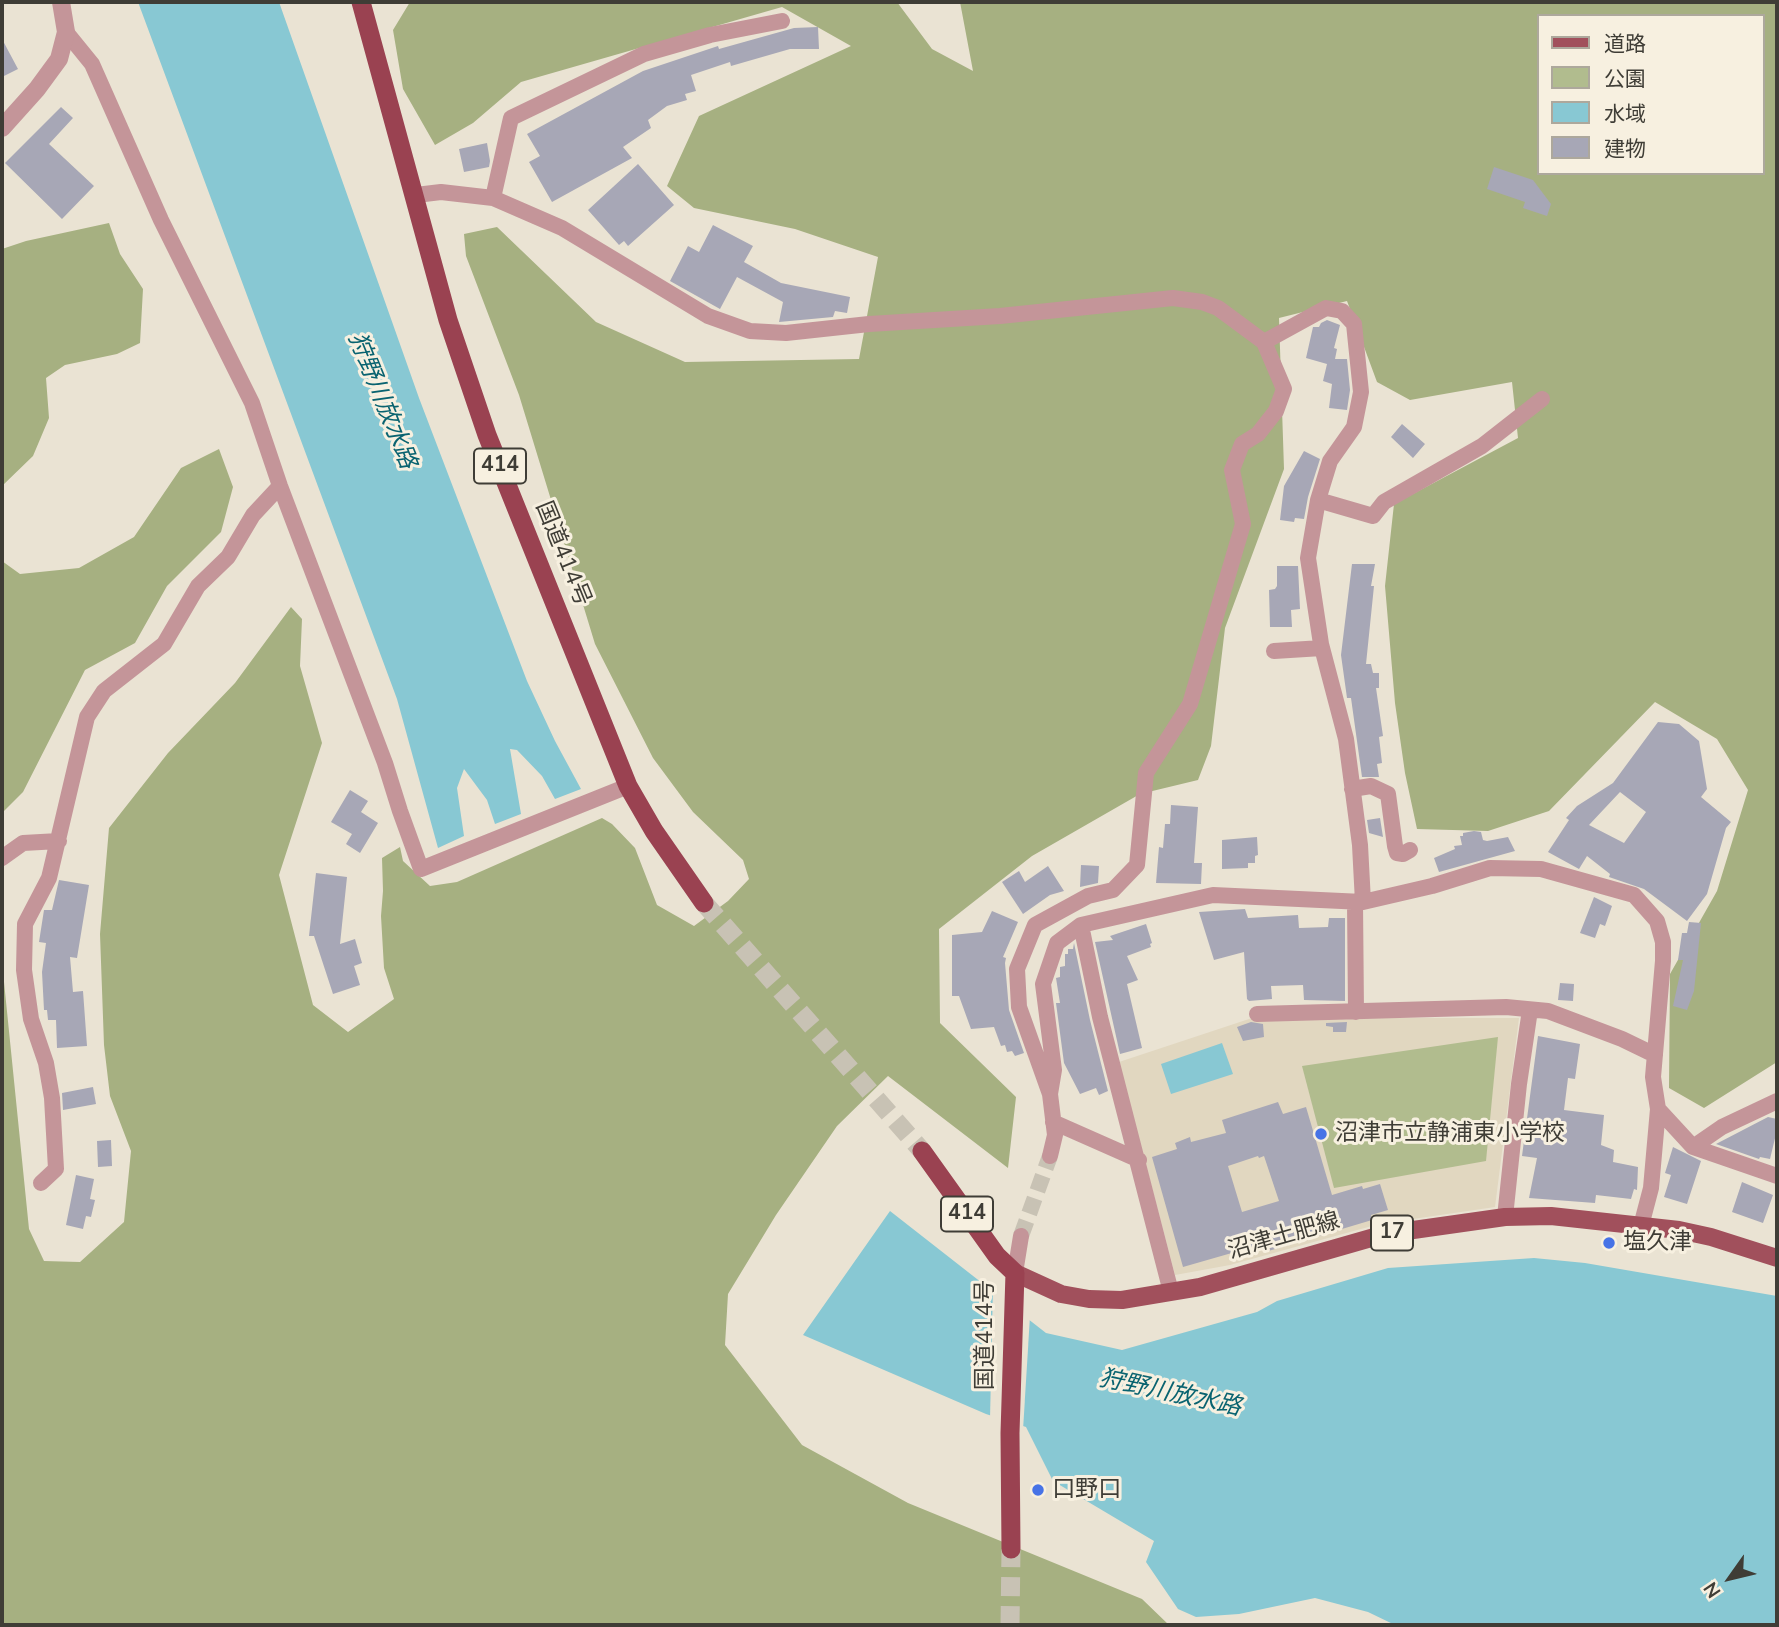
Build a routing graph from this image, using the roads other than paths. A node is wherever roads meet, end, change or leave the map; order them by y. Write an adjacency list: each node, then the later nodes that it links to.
1 (61, 2): 4 (street)
2 (361, 2): 6 (highway, 国道414号 / 414)
3 (782, 21): 7 (street)
4 (66, 32): 5 (street); 10 (street)
5 (2, 128)
6 (416, 195): 7 (street); 14 (highway, 国道414号 / 414)
7 (493, 198): 8 (street)
8 (1264, 342): 11 (street); 26 (street)
9 (1530, 402): 11 (street)
10 (280, 486): 14 (street); 16 (street)
11 (1318, 500): 12 (street)
12 (1322, 648): 13 (street); 15 (street)
13 (1274, 651)
14 (628, 786): 20 (highway, 国道414号 / 414)
15 (1352, 789): 17 (street); 19 (street)
16 (59, 841): 18 (street); 35 (street)
17 (1410, 850)
18 (2, 858)
19 (1359, 902): 21 (street); 23 (street); 25 (street)
20 (705, 903)
21 (1081, 925): 26 (street); 33 (street)
22 (1530, 1010): 23 (street); 25 (street); 36 (street)
23 (1356, 1012): 24 (street)
24 (1257, 1014)
25 (1655, 1055): 28 (street)
26 (1050, 1094): 29 (street)
27 (1777, 1101): 30 (street)
28 (1658, 1109): 30 (street); 37 (street)
29 (1053, 1122): 32 (street); 33 (street)
30 (1693, 1147): 34 (street)
31 (922, 1151): 40 (highway, 国道414号 / 414)
32 (1050, 1156)
33 (1139, 1160): 41 (street)
34 (1777, 1176)
35 (41, 1183)
36 (1505, 1217): 37 (main road, 沼津土肥線 / 17); 41 (main road, 沼津土肥線 / 17)
37 (1641, 1226): 39 (main road, 沼津土肥線 / 17)
38 (1021, 1236): 40 (street)
39 (1777, 1258)
40 (1015, 1273): 41 (main road, 沼津土肥線 / 17); 42 (highway, 国道414号)
41 (1171, 1292)
42 (1011, 1549)

